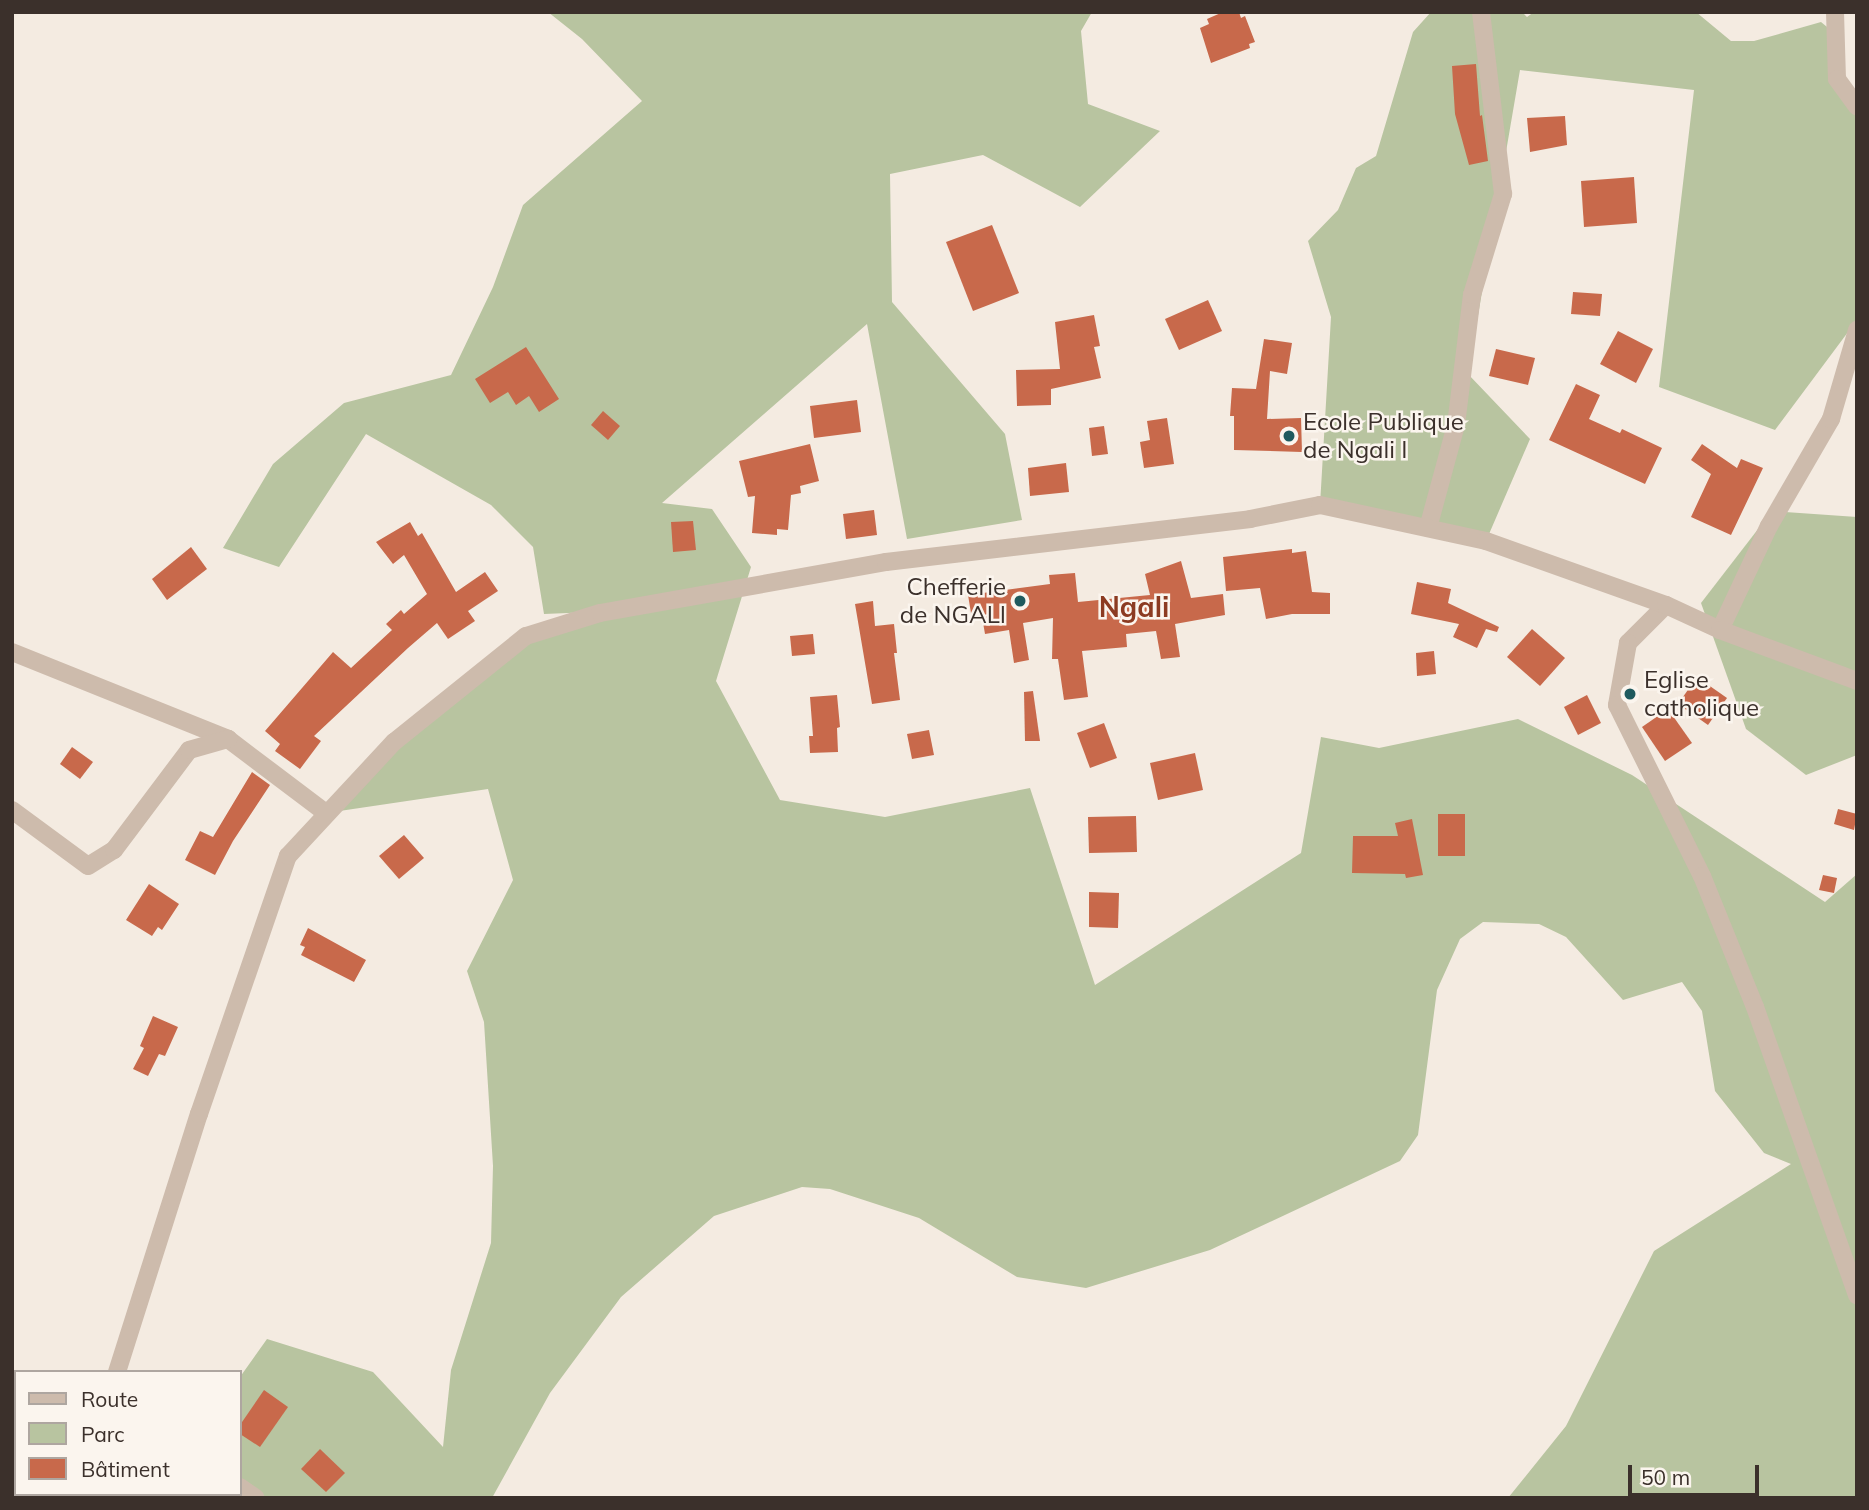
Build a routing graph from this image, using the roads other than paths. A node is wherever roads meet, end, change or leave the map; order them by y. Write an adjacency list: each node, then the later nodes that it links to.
1 (1481, 12): 5 (street)
2 (1835, 12): 3 (street)
3 (1857, 107)
4 (1857, 330): 7 (street)
5 (1429, 528): 6 (street); 12 (street)
6 (1666, 605): 7 (street); 13 (street)
7 (1720, 630): 9 (street)
8 (12, 652): 10 (street)
9 (1857, 681)
10 (228, 739): 11 (street); 12 (street)
11 (12, 810)
12 (326, 813): 14 (street)
13 (1857, 1295)
14 (118, 1370)

